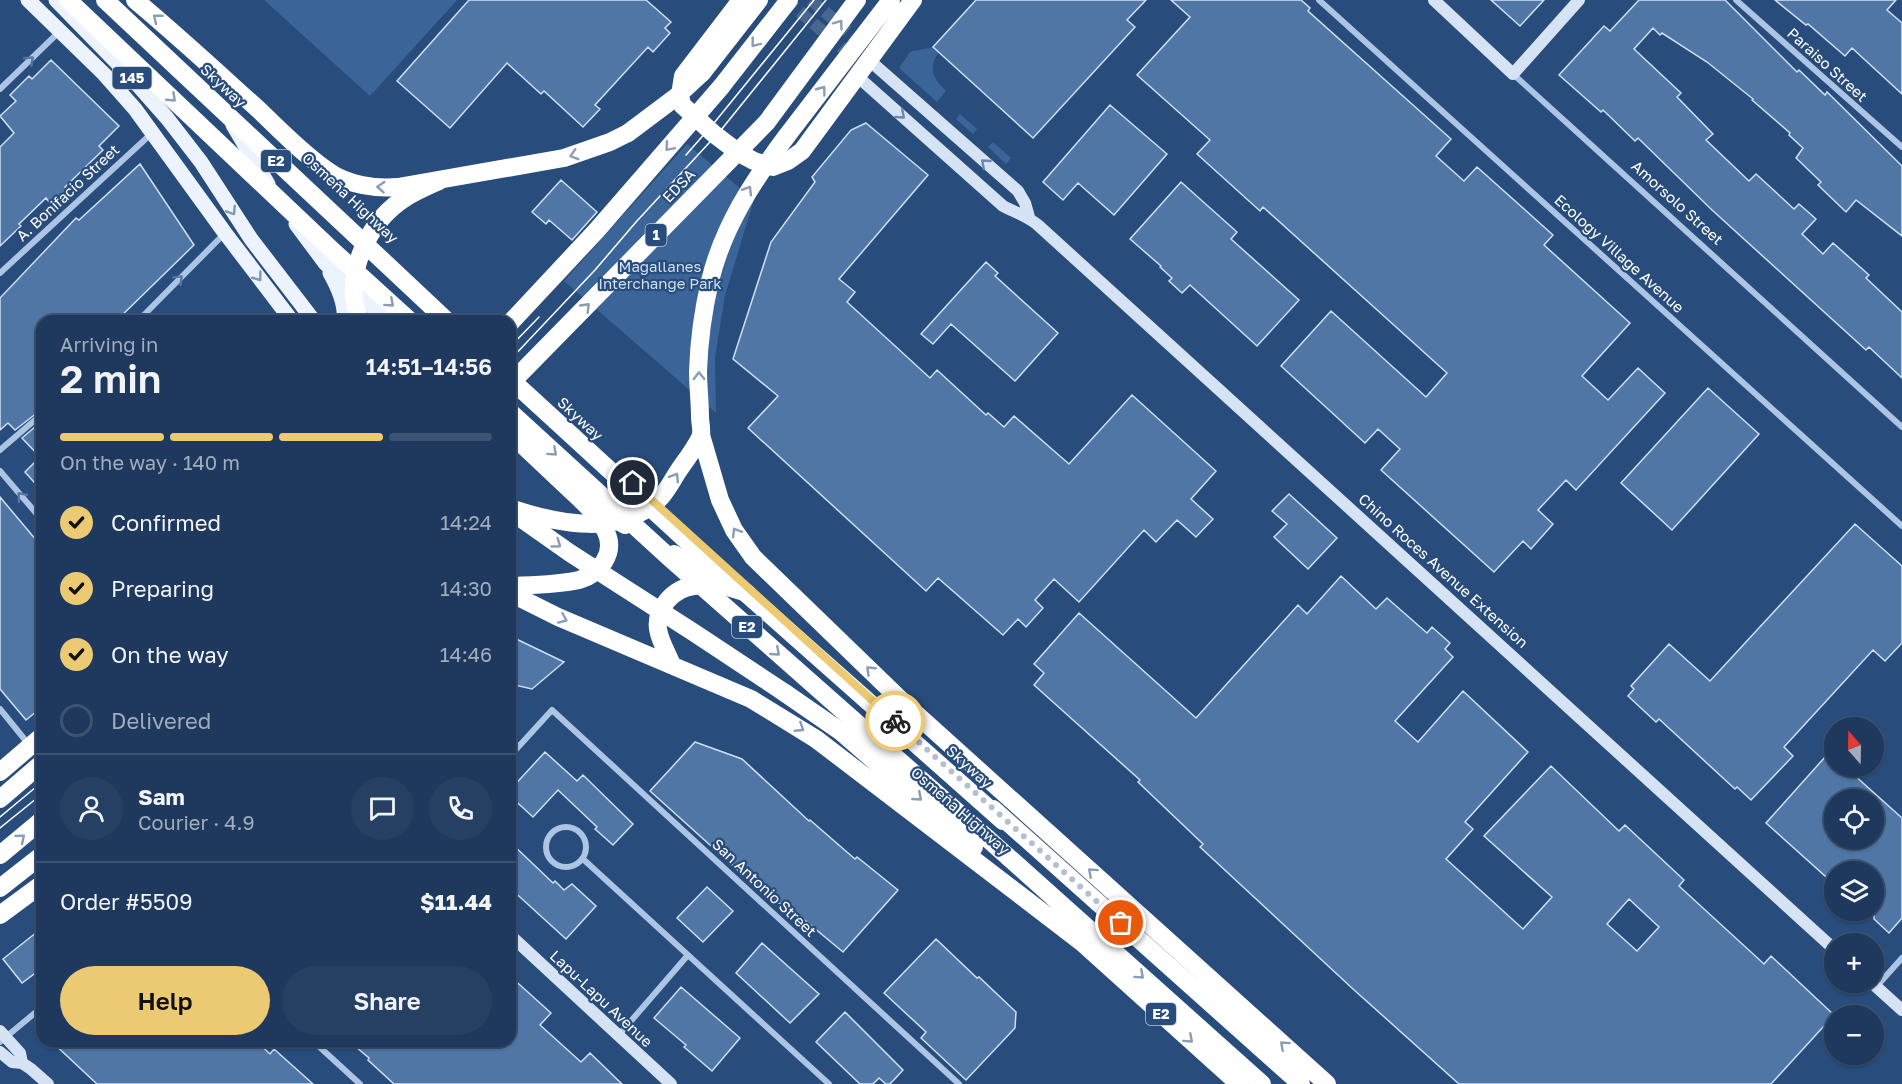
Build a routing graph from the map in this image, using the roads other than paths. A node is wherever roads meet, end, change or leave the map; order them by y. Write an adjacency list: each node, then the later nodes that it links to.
1 (28, 0): 17 (main road)
2 (56, 0): 31 (main road, 145, one-way to 31)
3 (68, 0): 35 (highway, E2, one-way to 35, bridge)
4 (105, 0): 36 (highway, Skyway / E2, bridge)
5 (116, 0): 21 (main road, Osmeña Highway)
6 (135, 0): 24 (highway, one-way to 6)
7 (741, 0): 18 (highway)
8 (759, 0): 24 (highway, one-way to 24, bridge)
9 (789, 0): 38 (highway, one-way to 38, bridge)
10 (857, 0): 39 (highway, EDSA / 1, one-way to 10, bridge)
11 (891, 0): 47 (highway, one-way to 11, bridge)
12 (913, 0): 18 (highway)
13 (1320, 0): 55 (street, Ecology Village Avenue)
14 (1434, 0): 19 (main road, Amorsolo Street)
15 (1579, 0): 19 (main road)
16 (1736, 0): 23 (street, Paraiso Street)
17 (60, 31): 20 (street, one-way to 17); 22 (main road)
18 (861, 60): 25 (main road, Chino Roces Avenue Extension, one-way to 25); 25 (main road, Chino Roces Avenue Extension, one-way to 18)
19 (1513, 74): 46 (street, Amorsolo Street)
20 (0, 89)
21 (218, 99): 27 (main road); 37 (main road, Osmeña Highway)
22 (153, 131): 26 (main road); 28 (street, A. Bonifacio Street)
23 (1902, 147)
24 (439, 181): 33 (highway, bridge)
25 (1029, 217): 74 (main road, Chino Roces Avenue Extension)
26 (225, 233): 29 (street, one-way to 26); 30 (main road, one-way to 30)
27 (325, 264): 32 (main road); 34 (main road)
28 (0, 273)
29 (144, 315)
30 (287, 315)
31 (309, 315)
32 (345, 315)
33 (358, 315)
34 (380, 315)
35 (403, 315)
36 (441, 315)
37 (451, 315)
38 (516, 317)
39 (545, 349): 41 (highway, EDSA / 1, bridge); 43 (highway, 1, bridge)
40 (516, 376): 58 (main road)
41 (516, 378)
42 (516, 384): 95 (highway, Skyway / E2, bridge)
43 (516, 396)
44 (516, 417): 94 (highway, E2, one-way to 94, bridge)
45 (36, 419): 49 (street)
46 (1902, 427)
47 (701, 435): 52 (highway, one-way to 47, bridge); 96 (highway, one-way to 47)
48 (516, 439): 51 (highway)
49 (0, 450)
50 (0, 471): 53 (street, one-way to 50)
51 (582, 501): 56 (highway); 57 (highway)
52 (516, 511)
53 (36, 513)
54 (516, 513): 76 (highway, Osmeña Highway / E2, one-way to 76, bridge)
55 (1902, 526)
56 (516, 585)
57 (722, 585): 58 (highway); 60 (highway)
58 (756, 596): 95 (highway, E2)
59 (516, 597): 60 (highway, one-way to 60)
60 (672, 665): 76 (highway, one-way to 76)
61 (0, 709): 62 (street)
62 (36, 741): 65 (highway)
63 (516, 749): 92 (street, San Antonio Street)
64 (36, 768): 66 (highway)
65 (0, 772)
66 (0, 799)
67 (36, 825): 68 (highway, one-way to 67)
68 (0, 855)
69 (583, 859): 69 (street); 77 (street)
70 (36, 860): 71 (highway)
71 (0, 888)
72 (36, 888): 73 (highway)
73 (0, 915)
74 (1824, 940)
75 (516, 941): 83 (main road, Lapu-Lapu Avenue)
76 (1084, 944): 93 (highway, E2, one-way to 93)
77 (688, 955): 83 (street); 91 (street)
78 (1902, 958): 79 (street)
79 (1884, 975)
80 (1883, 993): 81 (main road)
81 (1902, 1010)
82 (36, 1012): 84 (street)
83 (618, 1035): 90 (main road, Lapu-Lapu Avenue)
84 (2, 1037): 87 (main road)
85 (320, 1047): 89 (street)
86 (0, 1052): 87 (main road)
87 (22, 1063): 88 (main road)
88 (48, 1084)
89 (360, 1084)
90 (671, 1084)
91 (829, 1084)
92 (959, 1084)
93 (1239, 1084)
94 (1262, 1084)
95 (1299, 1084)
96 (1327, 1084)

